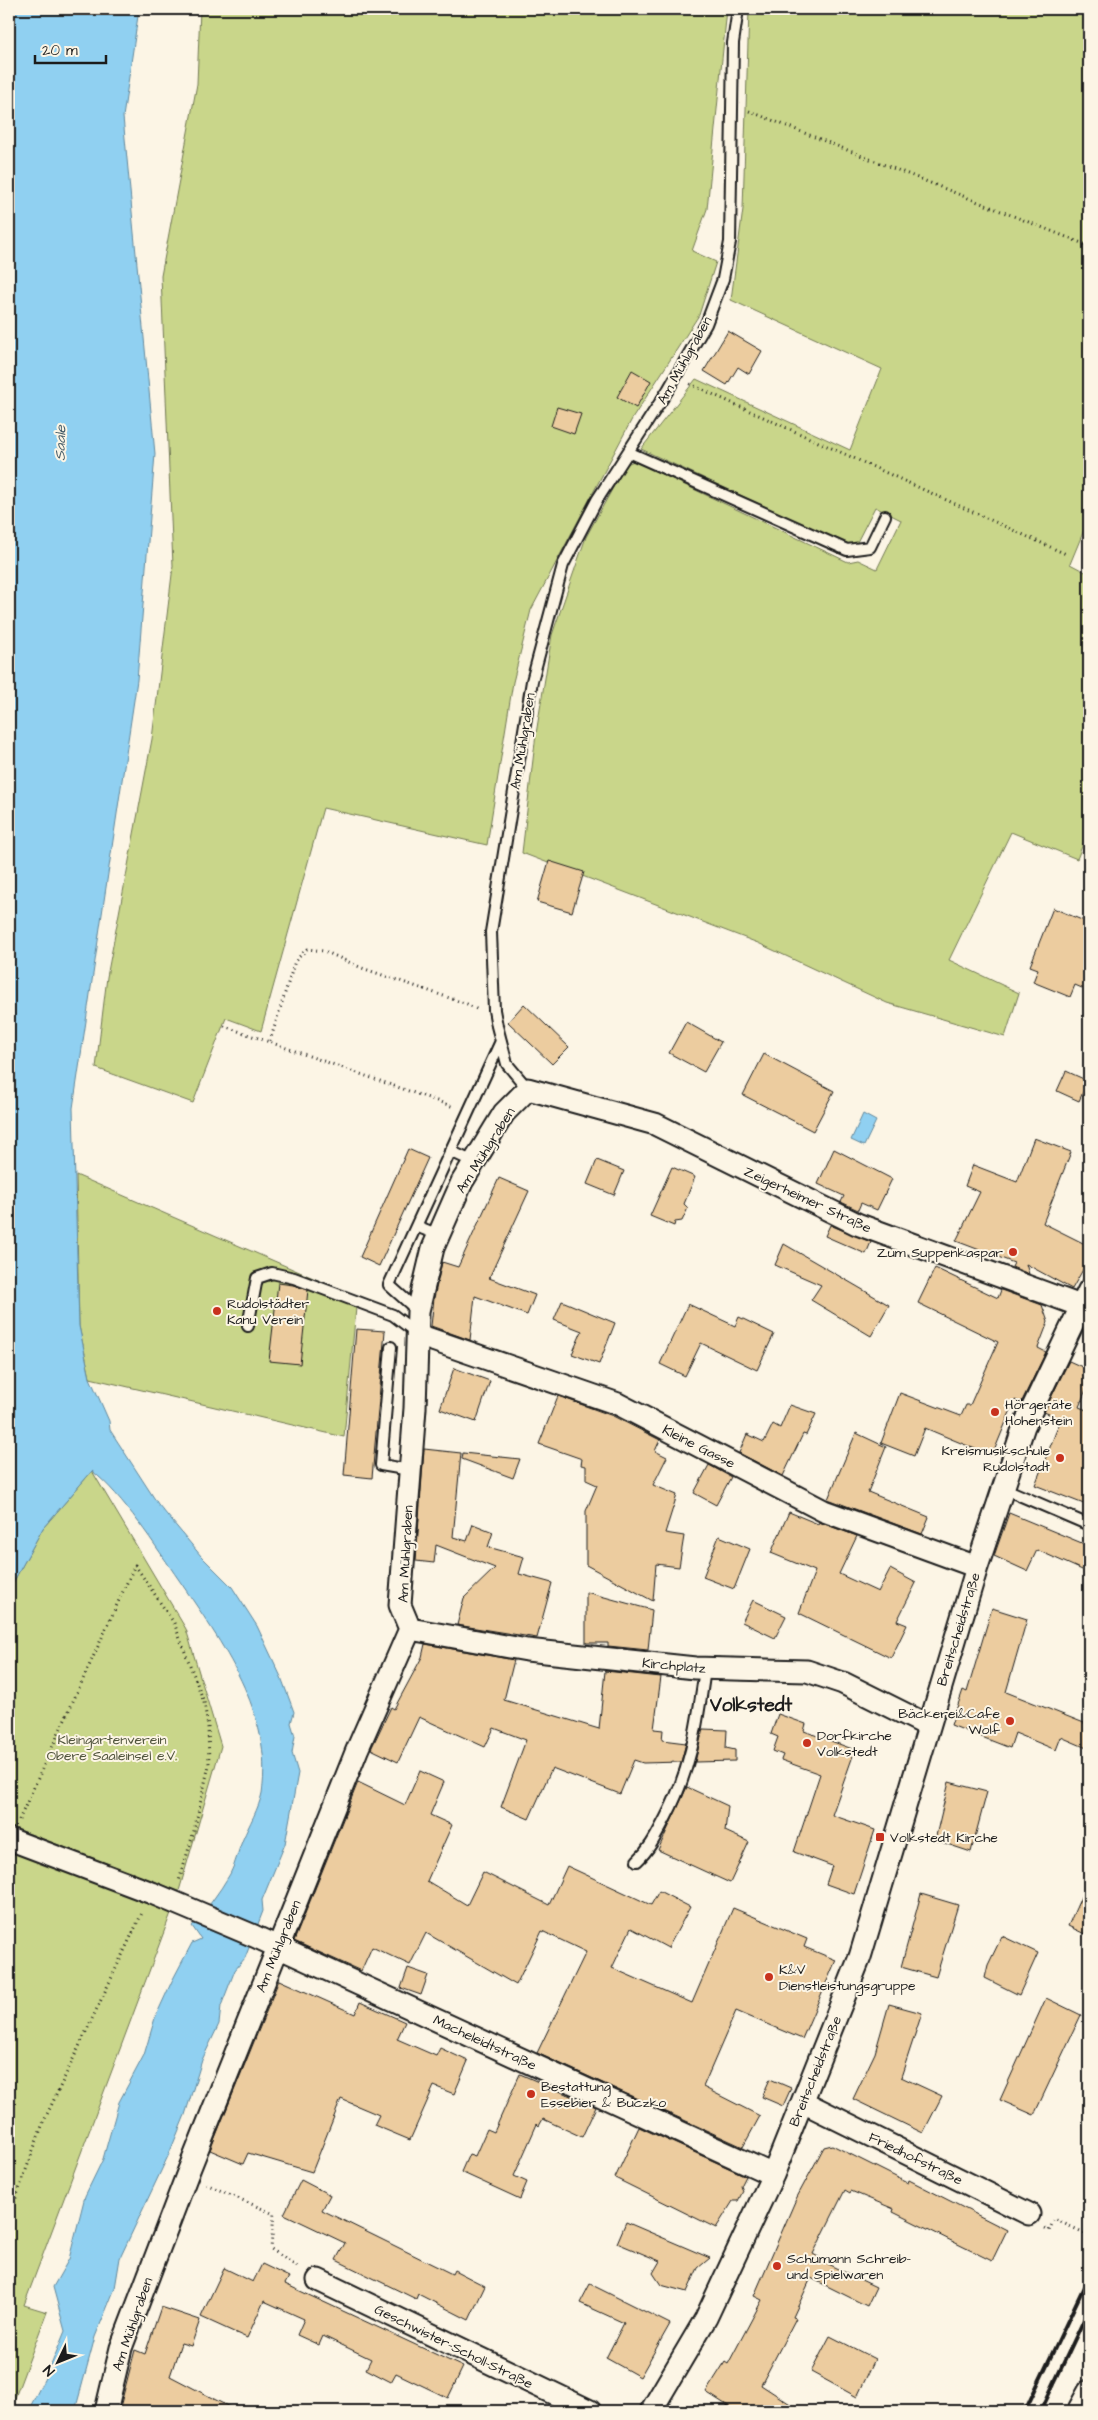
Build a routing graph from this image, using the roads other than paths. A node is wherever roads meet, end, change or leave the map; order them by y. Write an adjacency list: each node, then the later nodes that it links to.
1 (738, 9): 2 (lane, Am Mühlgraben)
2 (628, 452): 3 (lane); 4 (lane, Am Mühlgraben)
3 (885, 516)
4 (501, 1041): 5 (lane, Am Mühlgraben); 6 (lane)
5 (528, 1089): 7 (street, Am Mühlgraben); 10 (street, Zeigerheimer Straße)
6 (450, 1151): 7 (lane); 8 (lane)
7 (474, 1162): 9 (street, Am Mühlgraben)
8 (416, 1226): 9 (lane); 11 (lane)
9 (439, 1235): 11 (street, Am Mühlgraben)
10 (1087, 1302): 16 (street, Breitscheidstraße)
11 (418, 1311): 13 (street, Am Mühlgraben)
12 (248, 1326): 13 (lane)
13 (418, 1335): 15 (street, Am Mühlgraben); 18 (street, Kleine Gasse)
14 (391, 1347): 15 (lane)
15 (410, 1470): 19 (street, Am Mühlgraben)
16 (1003, 1488): 17 (lane); 18 (street, Breitscheidstraße)
17 (1089, 1525)
18 (976, 1567): 21 (street, Breitscheidstraße)
19 (410, 1629): 20 (street, Kirchplatz); 24 (street, Am Mühlgraben)
20 (704, 1669): 21 (street, Kirchplatz); 23 (lane)
21 (929, 1726): 25 (street, Breitscheidstraße)
22 (10, 1839): 24 (street, Macheleidtstraße)
23 (637, 1861)
24 (278, 1947): 26 (street, Macheleidtstraße); 30 (street, Am Mühlgraben)
25 (803, 2102): 26 (street, Breitscheidstraße); 27 (street, Friedhofstraße)
26 (773, 2175): 32 (street, Breitscheidstraße)
27 (1029, 2214)
28 (318, 2280): 31 (street, Geschwister-Scholl-Straße)
29 (1089, 2391): 33 (street)
30 (106, 2411)
31 (590, 2411)
32 (650, 2411)
33 (1078, 2411)

